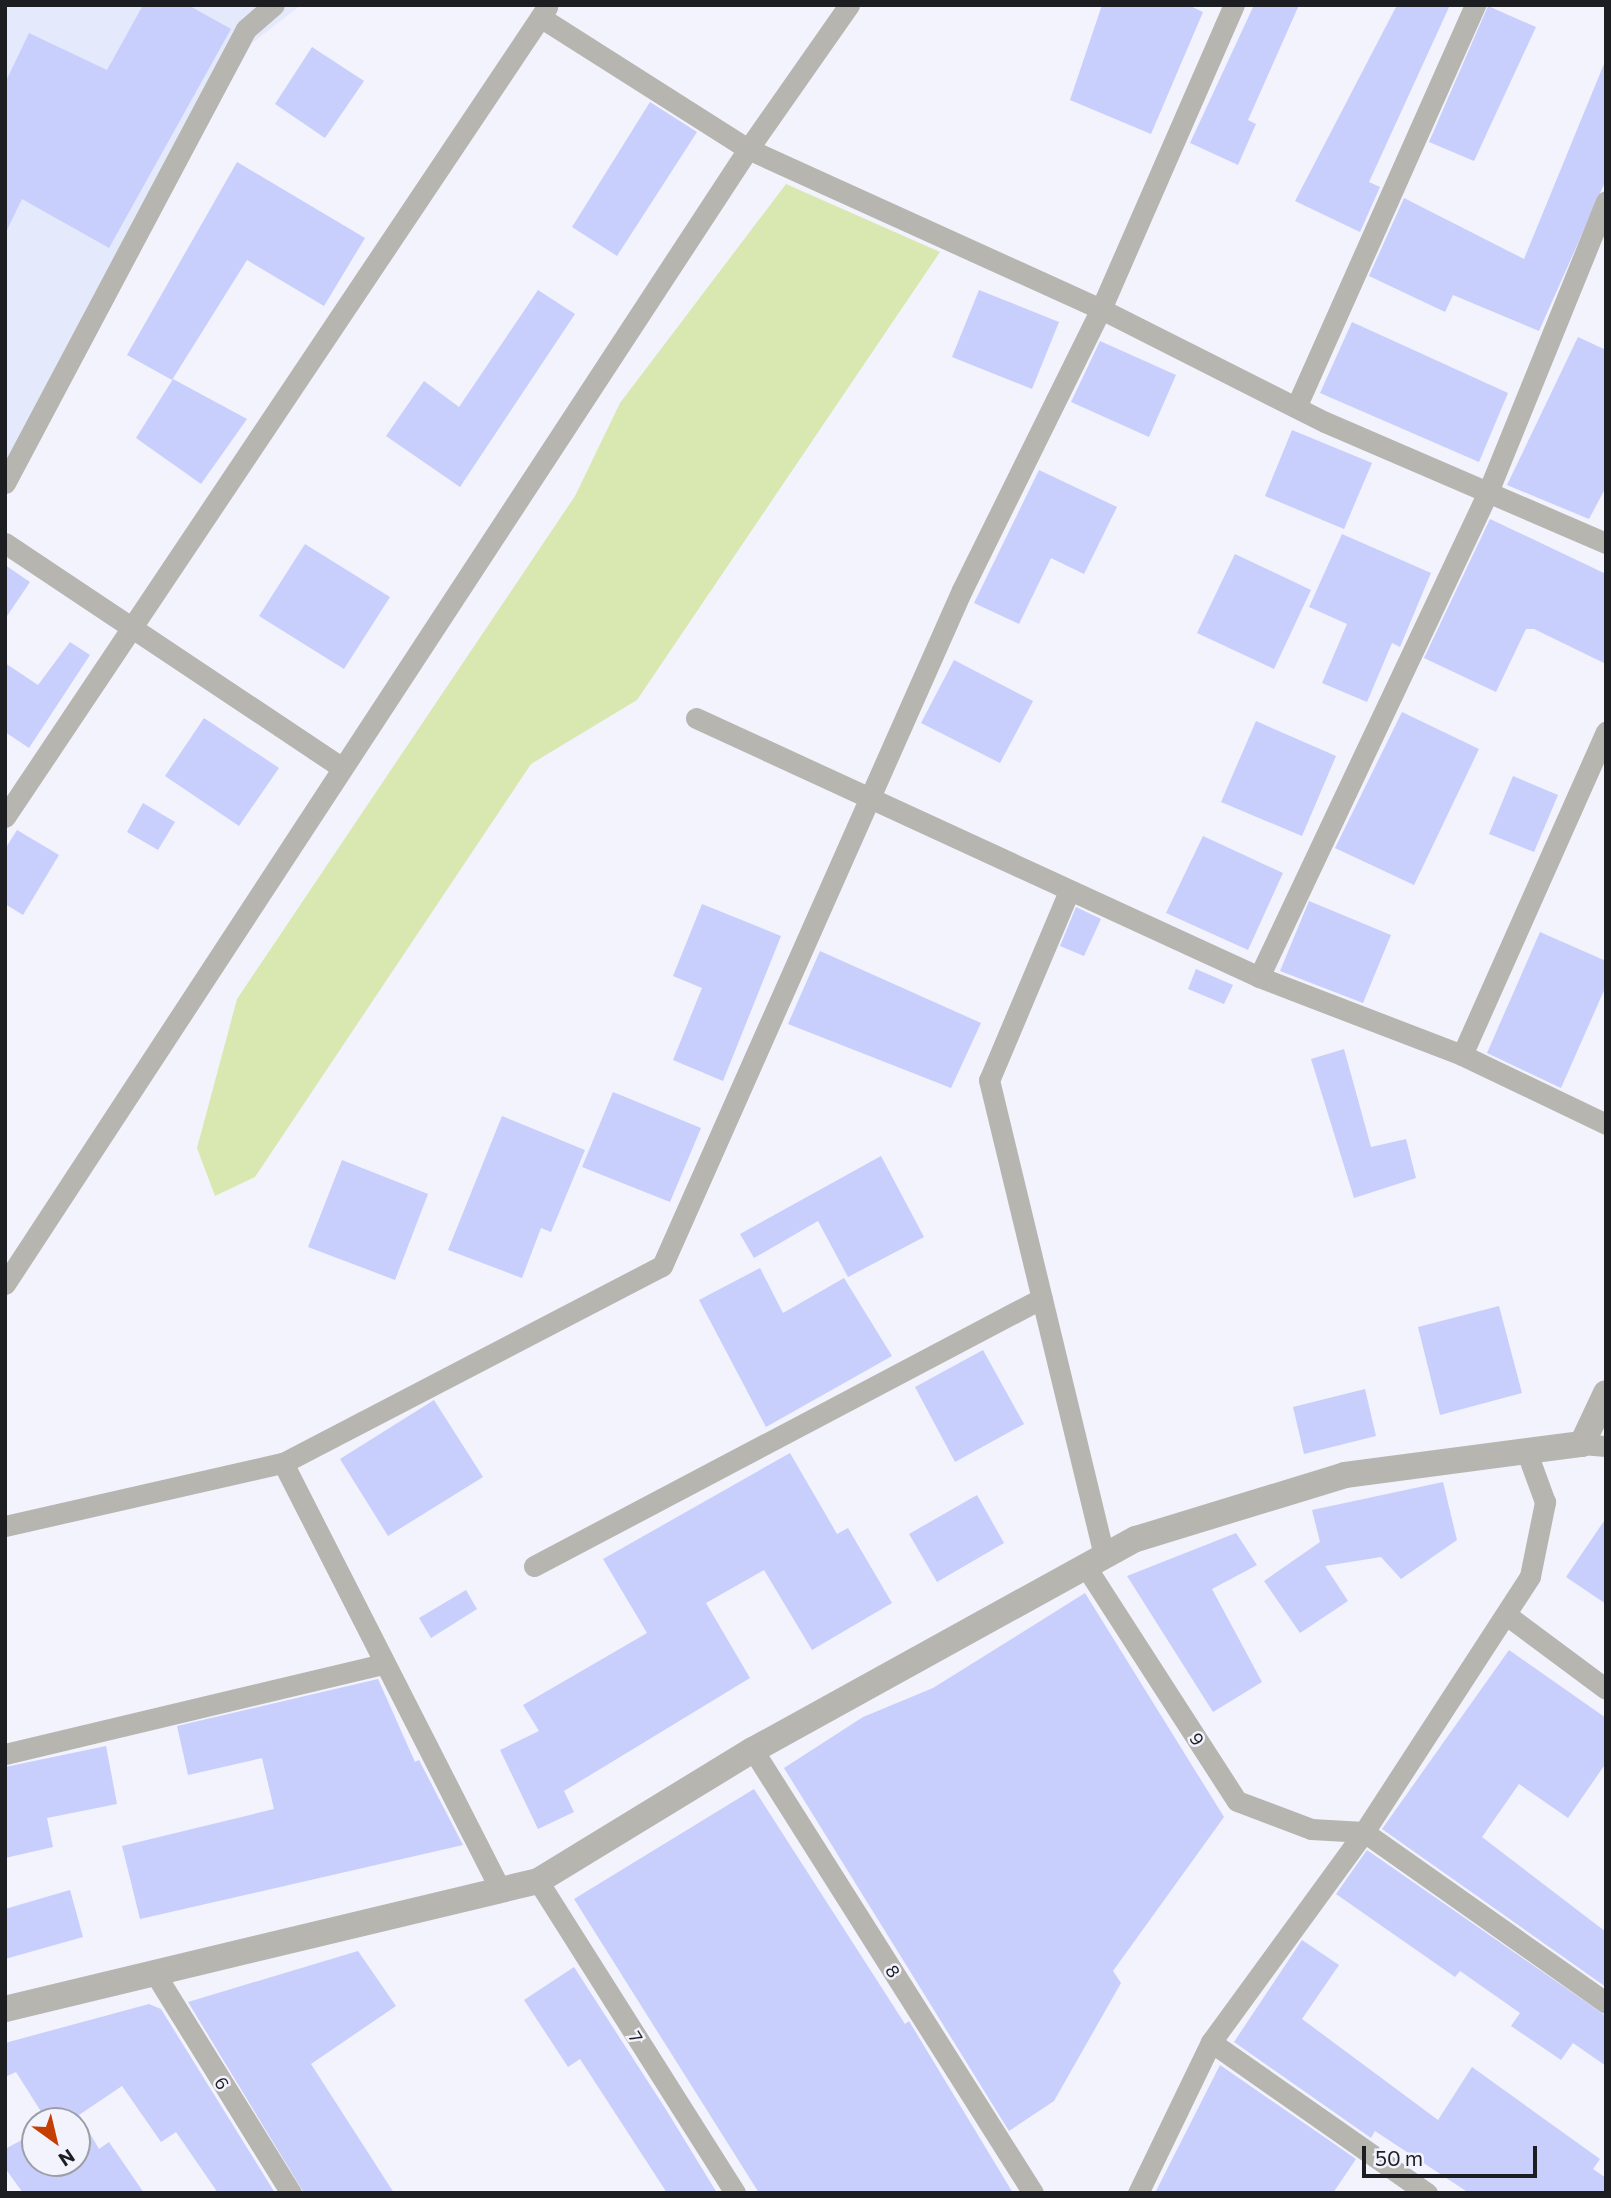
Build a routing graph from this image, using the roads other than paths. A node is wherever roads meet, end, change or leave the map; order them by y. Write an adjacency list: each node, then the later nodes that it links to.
1 (274, 5): 10 (street)
2 (849, 5): 6 (street)
3 (1234, 5): 8 (street)
4 (1475, 5): 9 (street)
5 (544, 11): 6 (street); 14 (street)
6 (748, 149): 8 (street); 17 (street)
7 (1606, 201): 11 (street)
8 (1101, 309): 9 (street); 18 (street)
9 (1297, 405): 11 (street)
10 (5, 483)
11 (1488, 492): 13 (street); 21 (street)
12 (5, 543): 14 (street)
13 (1606, 543)
14 (132, 627): 17 (street); 19 (street)
15 (696, 718): 18 (street)
16 (1606, 732): 22 (street)
17 (339, 765): 24 (street)
18 (869, 801): 20 (street); 29 (street)
19 (5, 817)
20 (1069, 891): 21 (street); 25 (street, 9)
21 (1259, 977): 22 (street)
22 (1462, 1055): 23 (street)
23 (1606, 1124)
24 (5, 1284)
25 (1042, 1298): 31 (street, 9); 32 (street)
26 (1606, 1393): 27 (street)
27 (1594, 1445): 28 (street)
28 (1526, 1450): 31 (street); 33 (street)
29 (283, 1463): 30 (street); 34 (street)
30 (5, 1526)
31 (1095, 1561): 36 (street); 38 (street, 9)
32 (534, 1566)
33 (1508, 1616): 35 (street); 38 (street)
34 (383, 1664): 37 (street); 40 (street)
35 (1606, 1689)
36 (753, 1750): 39 (street); 47 (street, 8)
37 (5, 1754)
38 (1364, 1832): 42 (street); 44 (street)
39 (538, 1881): 40 (street); 46 (street, 7)
40 (501, 1891): 41 (street)
41 (154, 1972): 43 (street); 45 (street, 6)
42 (1606, 2003)
43 (5, 2009)
44 (1211, 2042): 48 (street); 49 (street)
45 (291, 2193)
46 (735, 2193)
47 (1033, 2193)
48 (1138, 2193)
49 (1427, 2193)

